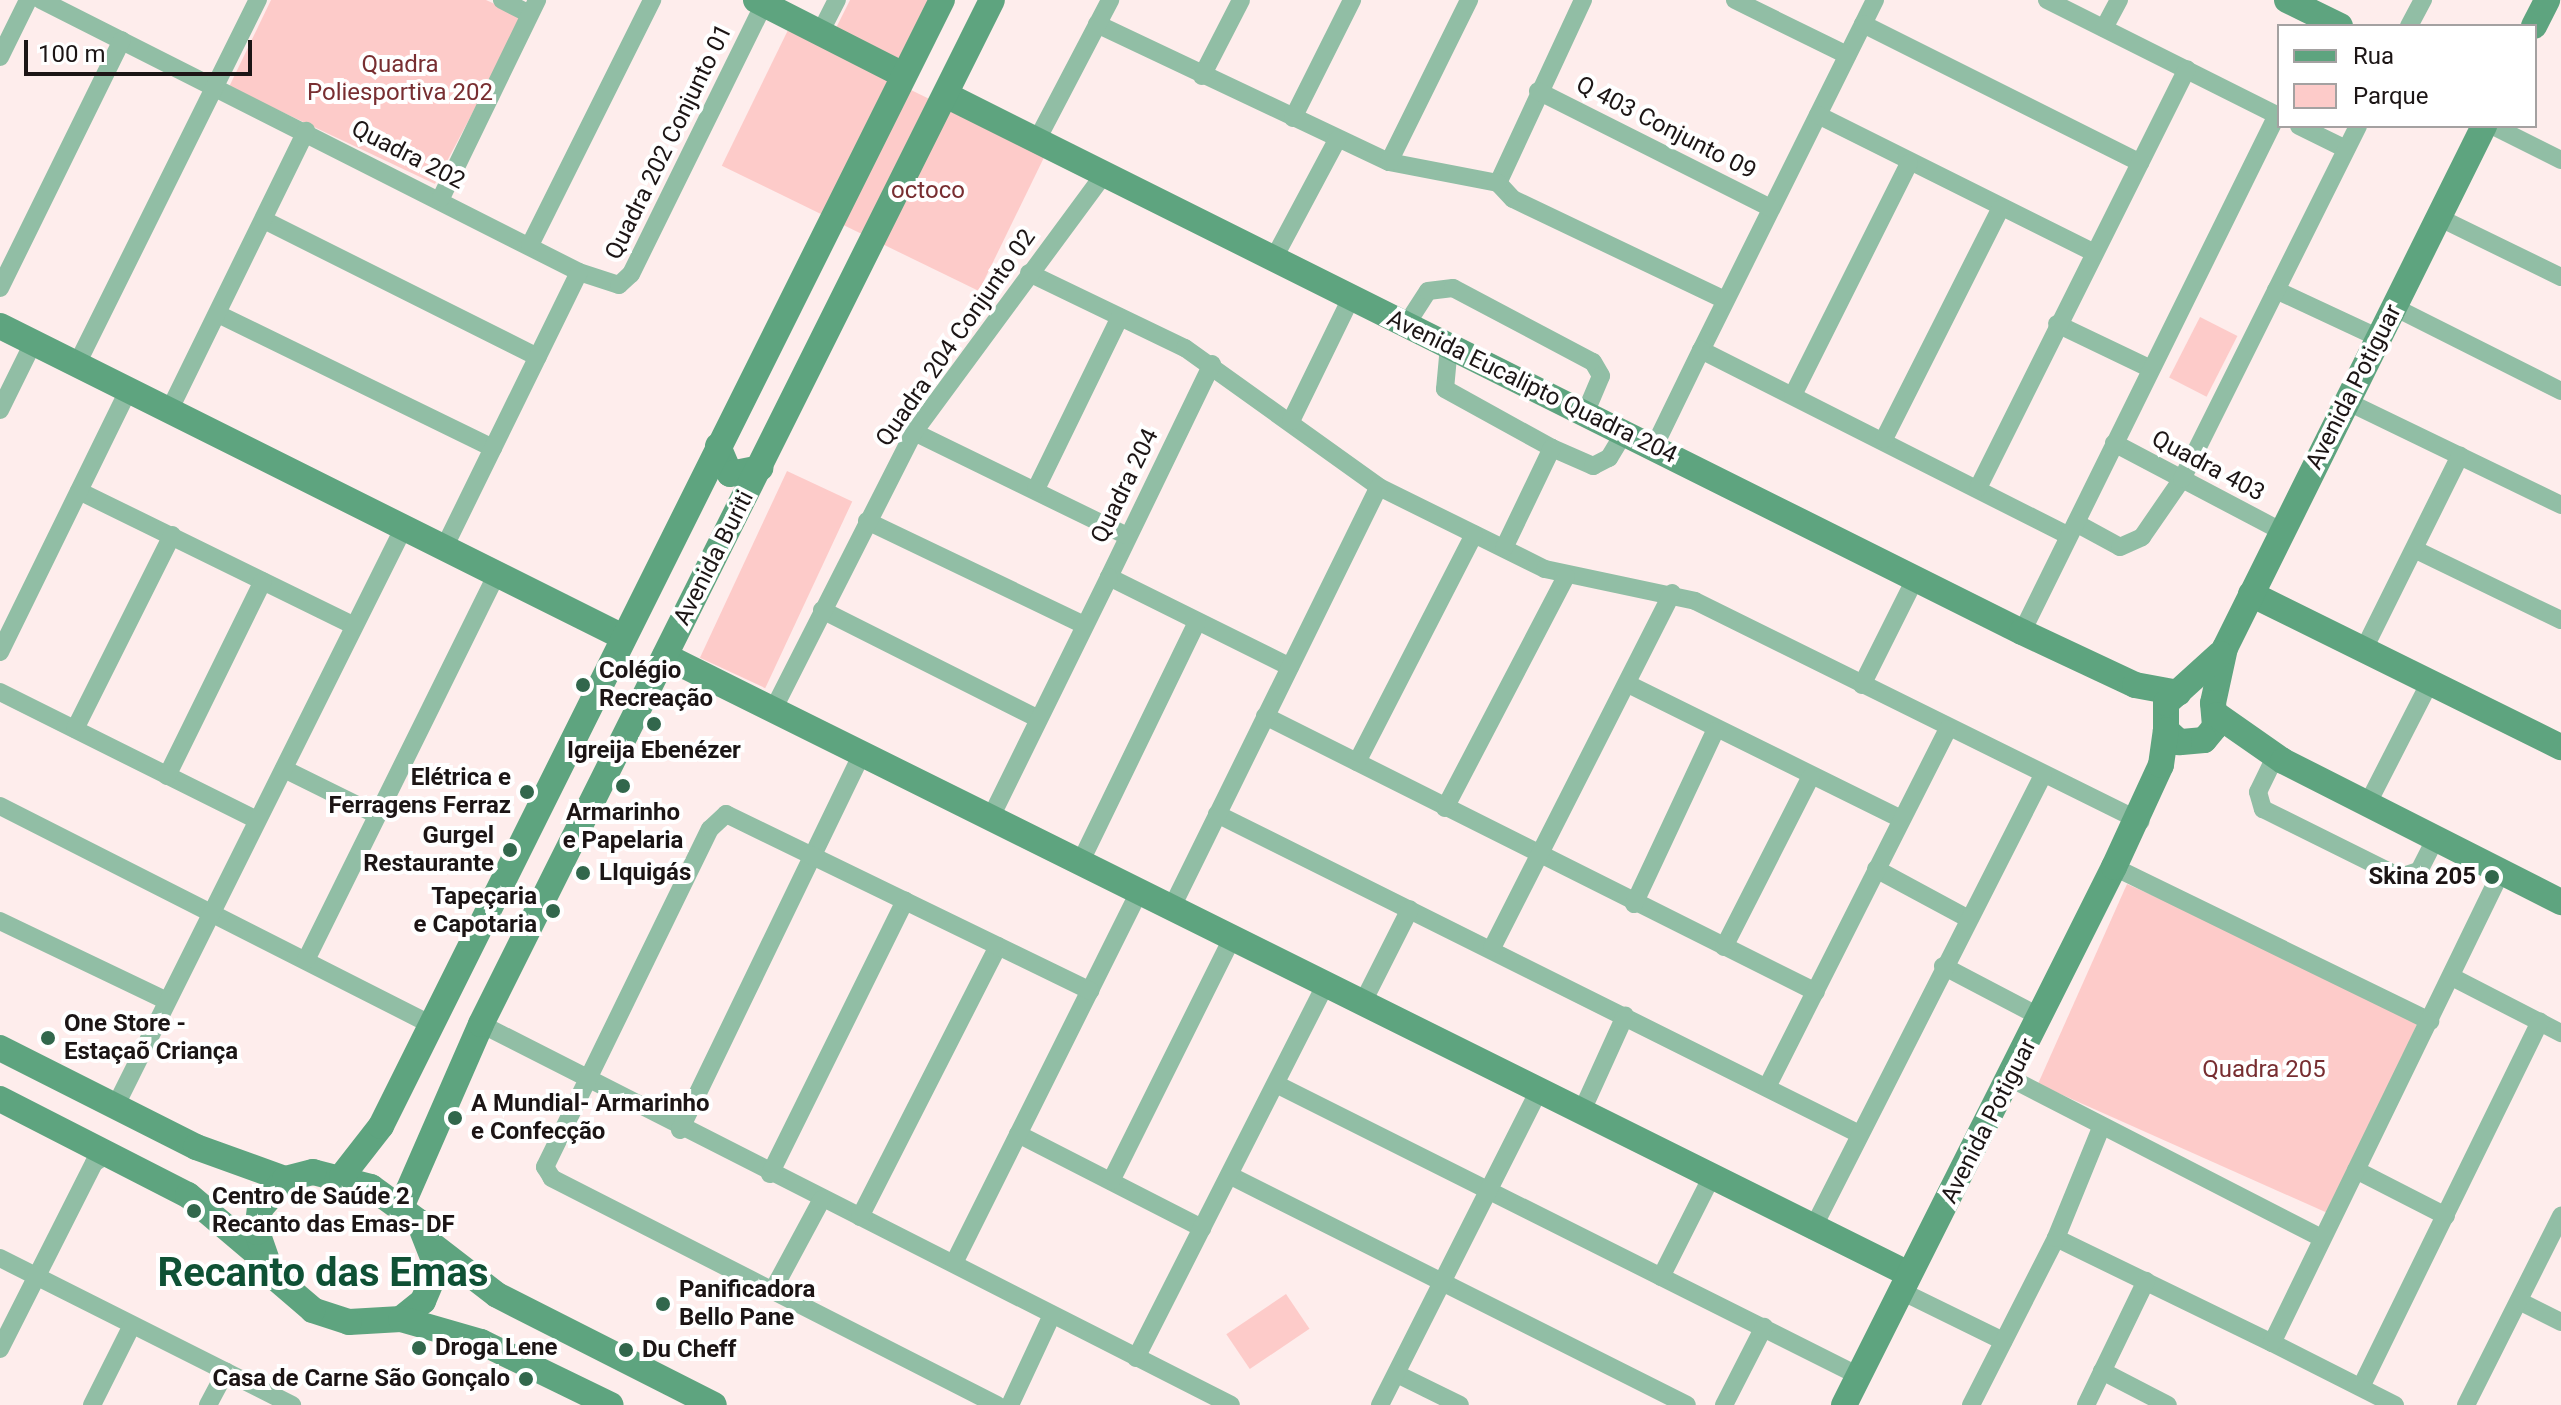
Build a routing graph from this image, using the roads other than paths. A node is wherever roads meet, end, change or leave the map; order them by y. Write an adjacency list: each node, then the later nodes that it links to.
1 (28, 0): 32 (street)
2 (41, 0): 30 (street, Quadra 202)
3 (258, 0): 36 (street)
4 (502, 0): 22 (street)
5 (652, 0): 64 (street)
6 (837, 0): 29 (street)
7 (942, 0): 34 (street, Avenida Buriti)
8 (1110, 0): 23 (street)
9 (1241, 0): 35 (street)
10 (1352, 0): 41 (street)
11 (1469, 0): 53 (street)
12 (1583, 0): 37 (street)
13 (1735, 0): 31 (street)
14 (1875, 0): 24 (street)
15 (2047, 0): 28 (street)
16 (2119, 0): 28 (street)
17 (2287, 0): 25 (street)
18 (2423, 0): 26 (street)
19 (2547, 0): 27 (street)
20 (760, 2): 29 (street); 67 (street, Quadra 202 Conjunto 01)
21 (987, 4): 38 (street, Avenida Buriti)
22 (533, 7): 59 (street)
23 (1097, 24): 35 (street); 48 (street)
24 (1863, 24): 31 (street); 55 (street)
25 (2336, 24)
26 (2410, 24)
27 (2535, 24)
28 (2104, 28): 33 (street)
29 (821, 31): 34 (street)
30 (122, 40): 36 (street, Quadra 202); 70 (street)
31 (1847, 55): 39 (street)
32 (0, 57)
33 (2187, 69): 40 (street); 55 (street)
34 (903, 75): 51 (street, Avenida Buriti)
35 (1202, 76): 41 (street)
36 (217, 85): 47 (street, Quadra 202); 85 (street)
37 (1538, 91): 58 (street); 60 (street, Q 403 Conjunto 09)
38 (948, 96): 48 (street, Avenida Eucalipto Quadra 204); 57 (street, Avenida Buriti)
39 (1818, 115): 54 (street); 60 (street)
40 (2277, 115)
41 (1293, 118): 49 (street)
42 (2277, 118): 87 (street)
43 (2303, 128): 50 (street)
44 (2357, 128): 50 (street)
45 (2483, 128): 62 (street, Avenida Potiguar)
46 (2497, 128): 52 (street)
47 (306, 131): 59 (street, Quadra 202); 63 (street)
48 (1038, 138): 56 (street, Avenida Eucalipto Quadra 204)
49 (1337, 140): 53 (street); 66 (street)
50 (2346, 149): 71 (street)
51 (867, 151): 57 (street); 100 (street, Avenida Buriti)
52 (2561, 160)
53 (1389, 162): 58 (street)
54 (1909, 163): 61 (street); 90 (street)
55 (2140, 163): 65 (street)
56 (1105, 173): 66 (street, Avenida Eucalipto Quadra 204); 68 (street, Quadra 204 Conjunto 02)
57 (905, 177): 105 (street, Avenida Buriti)
58 (1498, 183): 73 (street)
59 (441, 198): 64 (street, Quadra 202)
60 (1771, 208): 73 (street)
61 (2000, 209): 65 (street); 98 (street)
62 (2438, 217): 69 (street); 74 (street, Avenida Potiguar)
63 (264, 220): 75 (street); 84 (street)
64 (530, 245): 67 (street, Quadra 202)
65 (2093, 252): 77 (street)
66 (1274, 258): 72 (street, Avenida Eucalipto Quadra 204)
67 (579, 272): 84 (street, Quadra 202 Conjunto 01)
68 (1029, 273): 76 (street); 96 (street, Quadra 204 Conjunto 02)
69 (2561, 277)
70 (0, 288)
71 (2276, 290): 80 (street); 106 (street)
72 (1351, 298): 78 (street, Avenida Eucalipto Quadra 204); 95 (street)
73 (1725, 300): 83 (street)
74 (2394, 307): 80 (street, Avenida Potiguar); 89 (street)
75 (218, 314): 93 (street); 102 (street)
76 (1120, 317): 86 (street); 109 (street)
77 (2057, 324): 87 (street); 108 (street)
78 (1406, 325): 82 (street, Avenida Eucalipto Quadra 204); 94 (street)
79 (0, 326): 81 (street)
80 (2379, 338): 91 (street, Avenida Potiguar)
81 (33, 343): 85 (street); 92 (street)
82 (1449, 346): 94 (street, Avenida Eucalipto Quadra 204); 103 (street)
83 (1701, 350): 90 (street); 101 (street)
84 (538, 357): 102 (street, Quadra 202 Conjunto 01)
85 (77, 364): 88 (street)
86 (1212, 364): 95 (street); 120 (street, Quadra 204)
87 (2151, 369): 99 (street)
88 (128, 391): 93 (street); 110 (street)
89 (2561, 391)
90 (1793, 395): 98 (street)
91 (2346, 401): 104 (street); 117 (street, Avenida Potiguar)
92 (0, 410)
93 (169, 411): 115 (street)
94 (1586, 412): 97 (street, Avenida Eucalipto Quadra 204)
95 (1291, 421): 107 (street)
96 (914, 432): 109 (street); 113 (street, Quadra 204 Conjunto 02)
97 (1624, 433): 101 (street, Avenida Eucalipto Quadra 204); 103 (street)
98 (1884, 439): 108 (street)
99 (2114, 443): 106 (street, Quadra 403); 116 (street)
100 (718, 446): 105 (street); 112 (street, Avenida Buriti)
101 (1654, 447): 127 (street, Avenida Eucalipto Quadra 204)
102 (493, 448): 121 (street, Quadra 202 Conjunto 01)
103 (1552, 448): 122 (street)
104 (2460, 456): 111 (street); 123 (street)
105 (760, 468): 114 (street, Avenida Buriti)
106 (2182, 479): 116 (street); 117 (street, Quadra 403)
107 (1379, 487): 118 (street); 143 (street)
108 (1978, 488): 116 (street)
109 (1036, 489): 120 (street)
110 (79, 491): 119 (street); 136 (street)
111 (2559, 501)
112 (690, 507): 114 (street); 138 (street, Avenida Buriti)
113 (867, 521): 131 (street, Quadra 204 Conjunto 02); 134 (street)
114 (728, 528): 142 (street, Avenida Buriti)
115 (403, 529): 121 (street); 135 (street)
116 (2072, 529): 137 (street)
117 (2281, 531): 130 (street, Avenida Potiguar)
118 (1474, 534): 122 (street); 162 (street)
119 (172, 535): 128 (street); 155 (street)
120 (1125, 535): 125 (street, Quadra 204)
121 (444, 548): 124 (street)
122 (1504, 548): 126 (street)
123 (2416, 550): 132 (street); 140 (street)
124 (497, 574): 138 (street); 170 (street)
125 (1109, 577): 133 (street, Quadra 204); 134 (street)
126 (1566, 577): 129 (street); 169 (street)
127 (1916, 577): 137 (street, Avenida Eucalipto Quadra 204); 147 (street)
128 (263, 581): 135 (street); 165 (street)
129 (1672, 593): 146 (street); 147 (street)
130 (2251, 594): 139 (street, Avenida Potiguar); 140 (street)
131 (822, 610): 151 (street, Quadra 204 Conjunto 02); 153 (street)
132 (2561, 620)
133 (1197, 622): 143 (street, Quadra 204); 179 (street)
134 (1084, 625): 153 (street)
135 (354, 626): 163 (street)
136 (4, 631): 141 (street)
137 (2022, 632): 144 (street, Avenida Eucalipto Quadra 204)
138 (623, 637): 208 (street, Avenida Buriti)
139 (2225, 648): 149 (street, Avenida Potiguar); 150 (street, Avenida Potiguar)
140 (2364, 649): 145 (street)
141 (0, 652)
142 (665, 656): 151 (street); 209 (street, Avenida Buriti)
143 (1290, 667): 152 (street)
144 (2116, 678): 149 (street); 154 (street)
145 (2430, 682): 159 (street); 167 (street)
146 (1628, 684): 157 (street); 178 (street)
147 (1862, 685): 156 (street)
148 (0, 692): 155 (street)
149 (2182, 692): 150 (street); 154 (street, Avenida Potiguar)
150 (2215, 709): 158 (street, Avenida Potiguar); 161 (street)
151 (773, 710): 160 (street)
152 (1265, 716): 162 (street); 171 (street)
153 (1037, 718): 172 (street)
154 (2164, 726): 158 (street); 175 (street, Avenida Potiguar)
155 (75, 729): 165 (street)
156 (1948, 729): 164 (street); 173 (street)
157 (1715, 731): 166 (street); 186 (street)
158 (2200, 742): 161 (street); 175 (street, Avenida Potiguar)
159 (2561, 747)
160 (861, 756): 172 (street); 177 (street)
161 (2277, 759): 167 (street); 176 (street)
162 (1357, 762): 169 (street)
163 (284, 769): 170 (street); 174 (street)
164 (2043, 775): 175 (street); 190 (street)
165 (167, 776): 174 (street)
166 (1810, 778): 173 (street); 194 (street)
167 (2367, 805): 176 (street)
168 (0, 806): 189 (street)
169 (1445, 808): 178 (street)
170 (375, 814): 196 (street)
171 (1217, 814): 187 (street); 188 (street)
172 (991, 817): 179 (street)
173 (1901, 819): 181 (street)
174 (257, 820): 189 (street)
175 (2135, 825): 180 (street, Avenida Potiguar)
176 (2435, 839): 182 (street)
177 (814, 854): 184 (street); 213 (street); 221 (street)
178 (1540, 856): 186 (street); 195 (street)
179 (1080, 863): 183 (street)
180 (2114, 867): 205 (street, Avenida Potiguar); 206 (street)
181 (1876, 869): 190 (street); 201 (street)
182 (2501, 872): 185 (street); 198 (street)
183 (1138, 894): 187 (street); 200 (street)
184 (905, 901): 193 (street); 226 (street)
185 (2561, 902)
186 (1634, 904): 194 (street)
187 (1171, 909): 192 (street)
188 (1410, 909): 195 (street); 203 (street)
189 (212, 912): 196 (street); 202 (street)
190 (1967, 918): 197 (street)
191 (0, 921): 202 (street)
192 (1231, 940): 199 (street); 231 (street)
193 (998, 946): 200 (street); 237 (street)
194 (1724, 947): 201 (street)
195 (1492, 948): 204 (street)
196 (306, 960): 208 (street)
197 (1943, 966): 205 (street); 222 (street)
198 (2452, 977): 206 (street); 207 (street)
199 (1325, 986): 203 (street); 214 (street)
200 (1090, 991): 223 (street)
201 (1816, 992): 215 (street)
202 (167, 1001): 218 (street)
203 (1362, 1004): 216 (street)
204 (1625, 1016): 215 (street); 219 (street)
205 (2042, 1018): 212 (street, Avenida Potiguar)
206 (2430, 1021): 225 (street)
207 (2540, 1022): 210 (street); 235 (street)
208 (429, 1024): 227 (street, Avenida Buriti)
209 (481, 1024): 213 (street); 234 (street, Avenida Buriti)
210 (2561, 1033)
211 (0, 1048): 218 (street)
212 (2012, 1079): 220 (street); 250 (street, Avenida Potiguar)
213 (586, 1083): 221 (street); 251 (street)
214 (1276, 1084): 228 (street); 232 (street)
215 (1767, 1087): 222 (street)
216 (1538, 1092): 219 (street); 232 (street)
217 (0, 1099): 224 (street)
218 (116, 1105): 229 (street)
219 (1581, 1113): 230 (street)
220 (2101, 1128): 240 (street); 241 (street)
221 (680, 1130): 226 (street)
222 (1857, 1133): 239 (street)
223 (1018, 1134): 231 (street); 245 (street)
224 (98, 1155): 243 (street); 246 (street)
225 (2356, 1170): 235 (street); 241 (street)
226 (770, 1174): 233 (street)
227 (342, 1176): 229 (street); 234 (street)
228 (1231, 1176): 238 (street); 249 (street)
229 (285, 1179): 243 (street)
230 (1710, 1180): 239 (street); 247 (street)
231 (1111, 1181): 238 (street)
232 (1488, 1189): 247 (street); 249 (street)
233 (822, 1199): 237 (street); 251 (street)
234 (402, 1205): 242 (street)
235 (2446, 1216): 266 (street)
236 (2561, 1216): 252 (street)
237 (860, 1217): 245 (street)
238 (1202, 1228): 261 (street)
239 (1812, 1230): 250 (street)
240 (2056, 1238): 248 (street); 258 (street)
241 (2322, 1238): 259 (street)
242 (431, 1244): 254 (street); 271 (street)
243 (261, 1257): 254 (street)
244 (0, 1258): 246 (street)
245 (954, 1263): 253 (street)
246 (38, 1277): 256 (street); 260 (street)
247 (1661, 1277): 257 (street)
248 (2146, 1281): 259 (street); 263 (street)
249 (1442, 1283): 264 (street); 277 (street)
250 (1905, 1283): 258 (street); 265 (street, Avenida Potiguar)
251 (773, 1290): 272 (street)
252 (2519, 1301): 255 (street); 284 (street)
253 (1052, 1315): 261 (street); 273 (street)
254 (401, 1319): 270 (street)
255 (2561, 1322)
256 (132, 1325): 262 (street); 267 (street)
257 (1764, 1327): 265 (street); 278 (street)
258 (2003, 1341): 280 (street)
259 (2272, 1343): 266 (street)
260 (0, 1349)
261 (1136, 1358): 274 (street)
262 (226, 1371): 268 (street); 269 (street)
263 (2102, 1371): 281 (street); 282 (street)
264 (1397, 1374): 275 (street); 276 (street)
265 (1859, 1376): 279 (street, Avenida Potiguar)
266 (2361, 1387): 283 (street)
267 (92, 1405)
268 (208, 1405)
269 (292, 1405)
270 (611, 1405)
271 (714, 1405)
272 (997, 1405)
273 (1010, 1405)
274 (1231, 1405)
275 (1380, 1405)
276 (1460, 1405)
277 (1687, 1405)
278 (1724, 1405)
279 (1844, 1405)
280 (1971, 1405)
281 (2086, 1405)
282 (2168, 1405)
283 (2395, 1405)
284 (2466, 1405)

